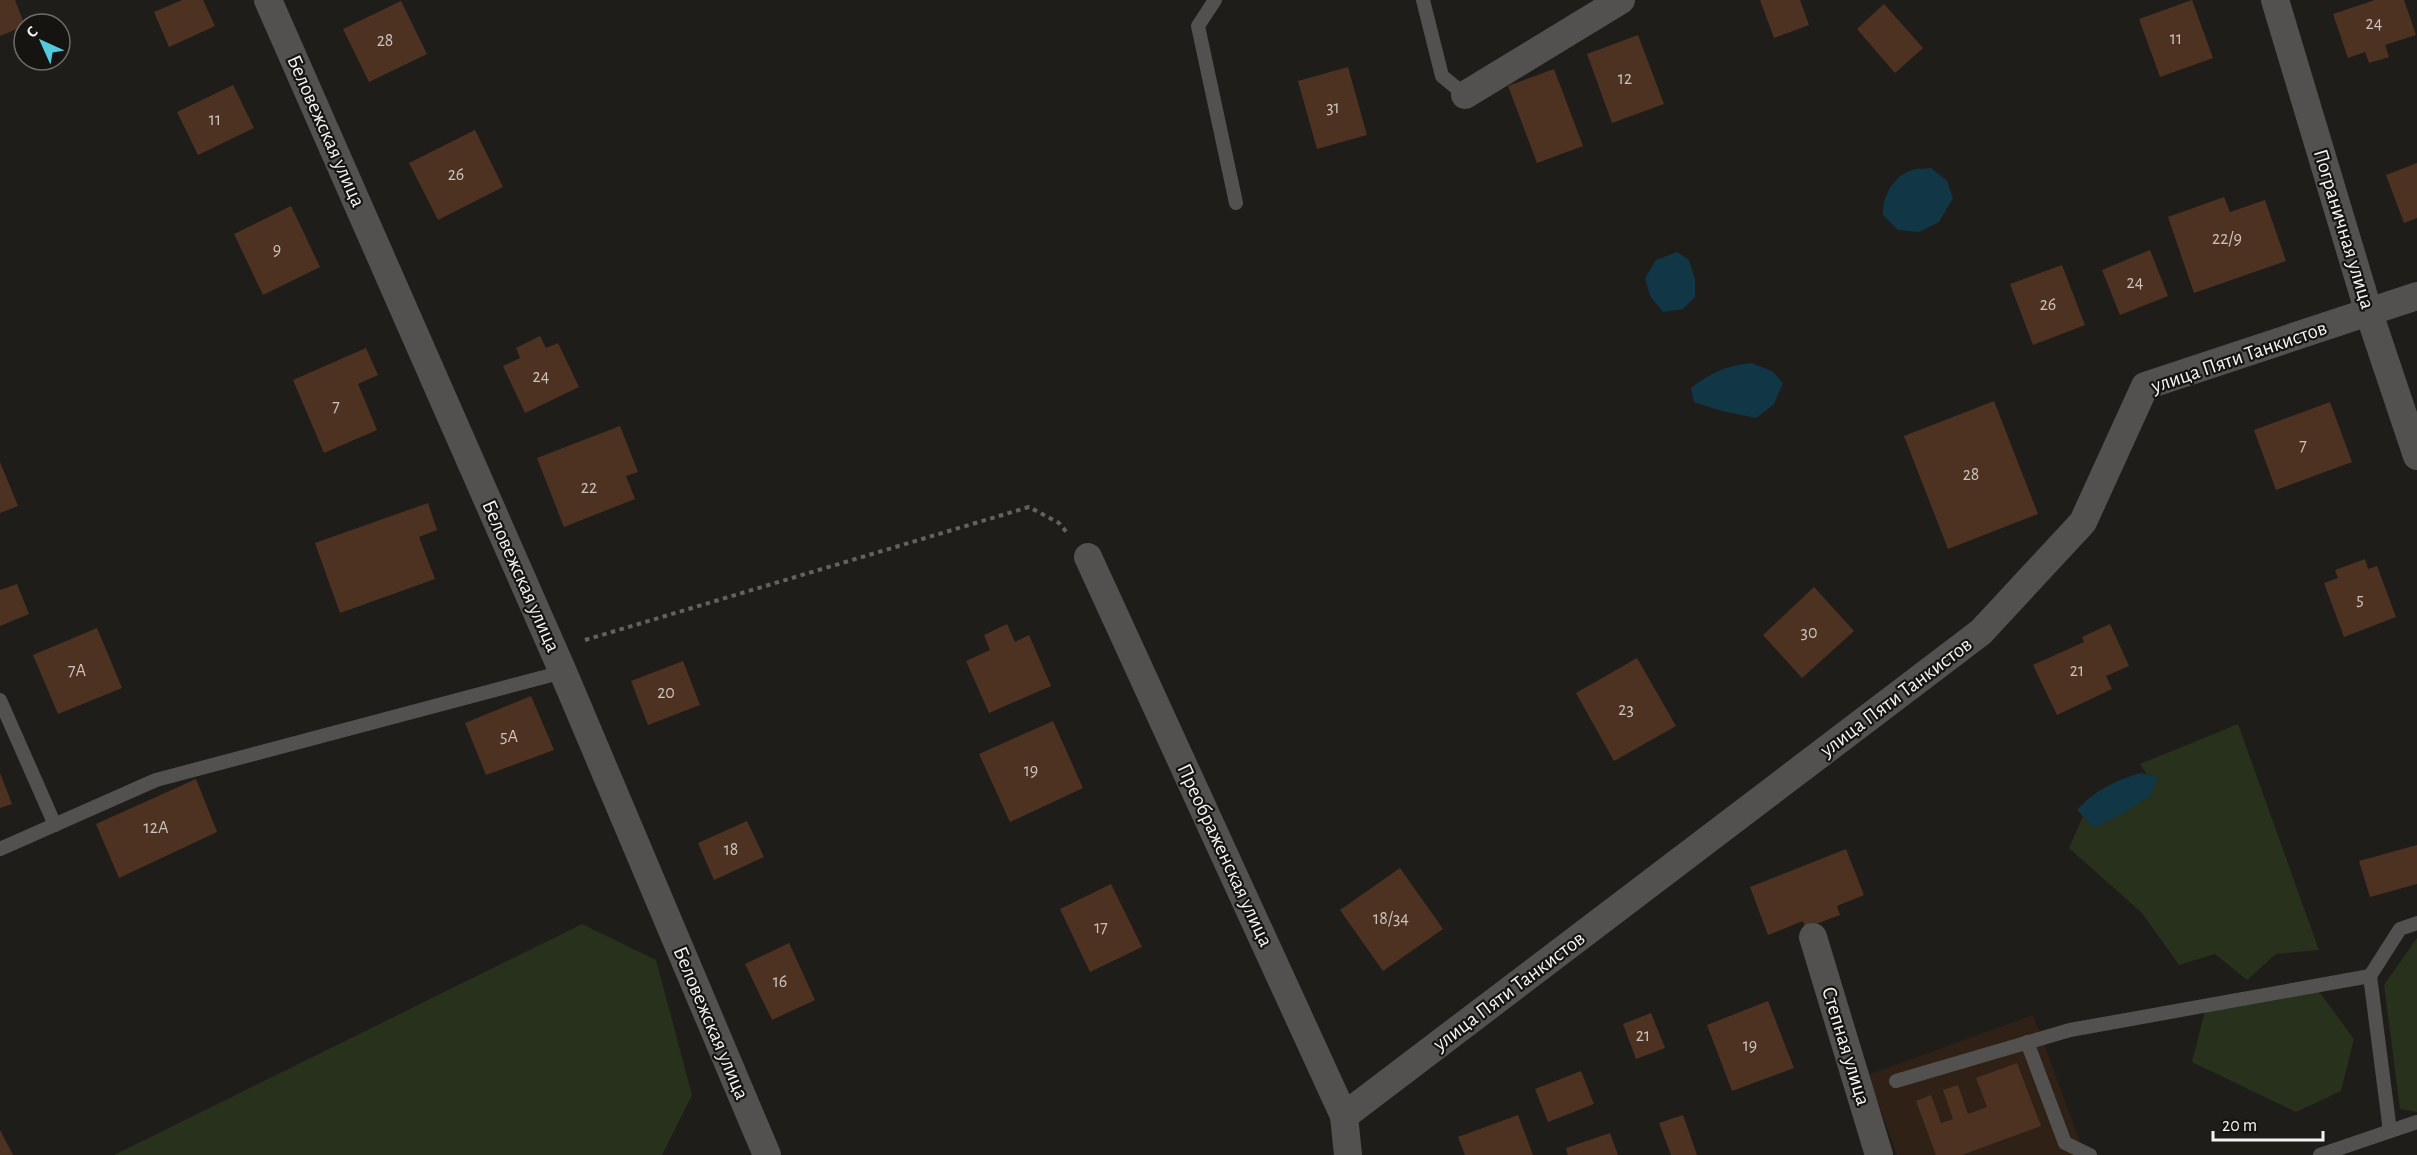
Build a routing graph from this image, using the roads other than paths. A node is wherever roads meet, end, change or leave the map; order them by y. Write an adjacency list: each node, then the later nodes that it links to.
1 (268, 0): 12 (street, Беловежская улица)
2 (1215, 0): 7 (lane)
3 (1423, 0): 6 (lane)
4 (1621, 0): 6 (street)
5 (2275, 0): 9 (street, Пограничная улица)
6 (1465, 95)
7 (1236, 203)
8 (2417, 296): 9 (street, улица Пяти Танкистов)
9 (2369, 313): 10 (street, Пограничная улица); 21 (street, улица Пяти Танкистов)
10 (2417, 456)
11 (1089, 558): 21 (street, Преображенская улица)
12 (563, 672): 14 (lane); 24 (street, Беловежская улица)
13 (0, 700): 14 (lane)
14 (55, 825): 15 (lane)
15 (0, 849)
16 (2417, 923): 18 (lane)
17 (1813, 938): 26 (street, Степная улица)
18 (2370, 976): 19 (lane); 23 (lane)
19 (2026, 1042): 20 (lane); 27 (lane)
20 (1896, 1080)
21 (1344, 1116): 25 (street, Преображенская улица)
22 (2417, 1122): 23 (lane)
23 (2390, 1131): 28 (lane)
24 (767, 1155)
25 (1348, 1155)
26 (1879, 1155)
27 (2090, 1155)
28 (2320, 1155)

